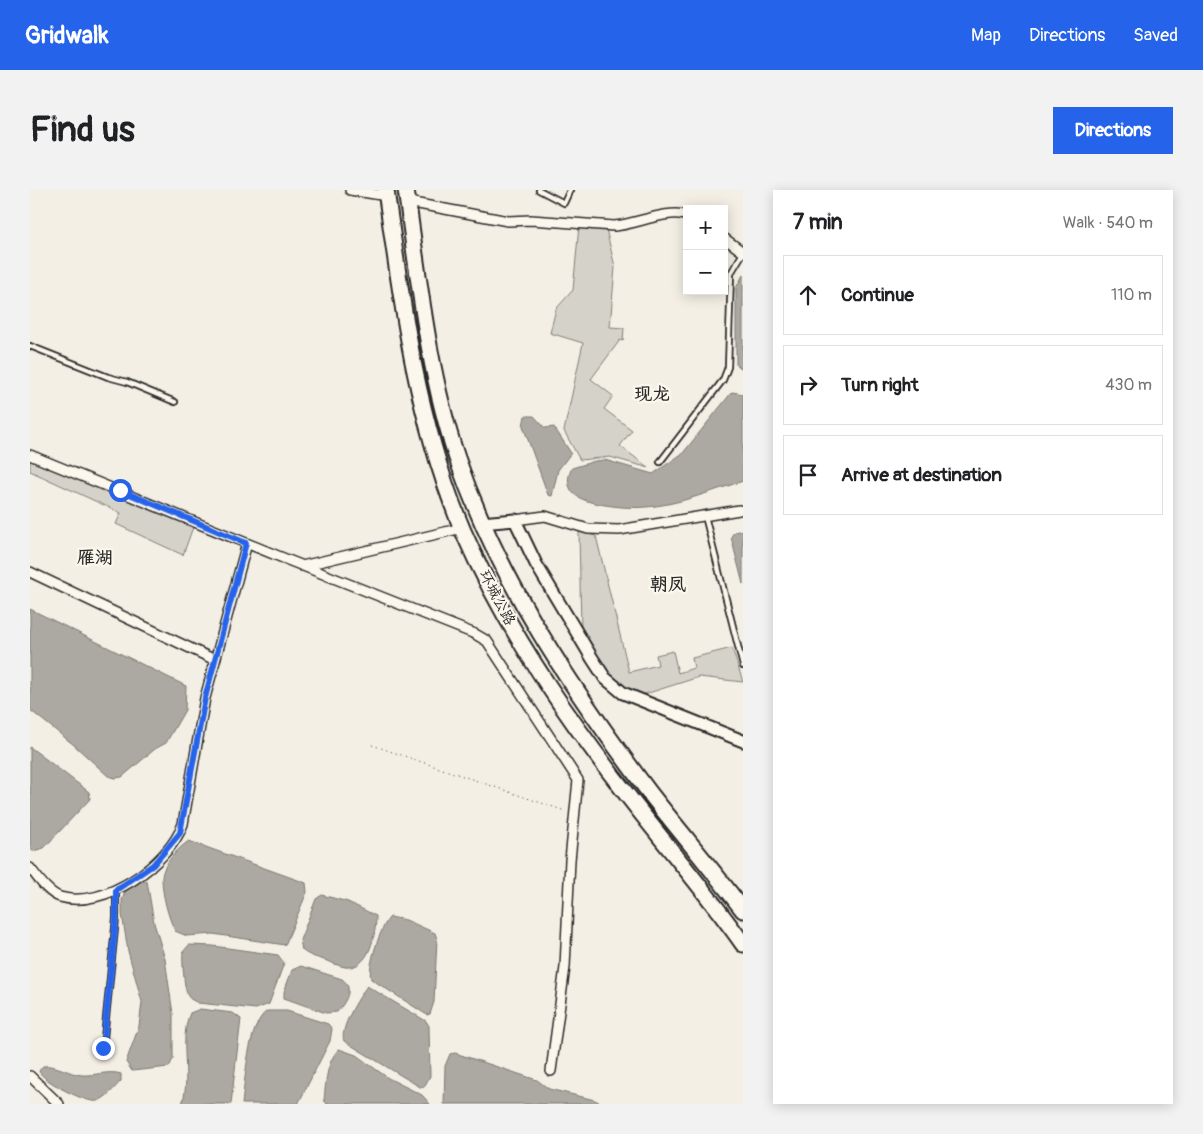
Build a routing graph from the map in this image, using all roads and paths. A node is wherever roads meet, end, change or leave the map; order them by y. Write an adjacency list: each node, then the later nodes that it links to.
1 (350, 190): 4 (street)
2 (539, 190): 3 (lane)
3 (570, 190)
4 (386, 193): 17 (highway, 环城公路)
5 (407, 196): 6 (street); 16 (highway, 环城公路)
6 (683, 215)
7 (728, 241): 8 (street)
8 (743, 252): 12 (lane)
9 (30, 346): 10 (lane)
10 (175, 402)
11 (30, 454): 18 (street)
12 (660, 462)
13 (739, 510): 14 (street)
14 (705, 516): 15 (street); 22 (lane)
15 (515, 520): 16 (street); 23 (street)
16 (482, 522): 28 (highway, 环城公路)
17 (462, 528): 19 (street); 29 (highway, 环城公路)
18 (246, 543): 19 (street); 21 (street)
19 (302, 566): 25 (street)
20 (30, 572): 21 (street)
21 (215, 660): 27 (street)
22 (743, 666)
23 (743, 741)
24 (372, 745): 25 (path)
25 (575, 815): 31 (street)
26 (30, 868): 27 (street)
27 (116, 890): 30 (lane)
28 (743, 910)
29 (743, 944)
30 (103, 1048)
31 (551, 1071)
32 (30, 1076): 33 (street)
33 (59, 1104)

